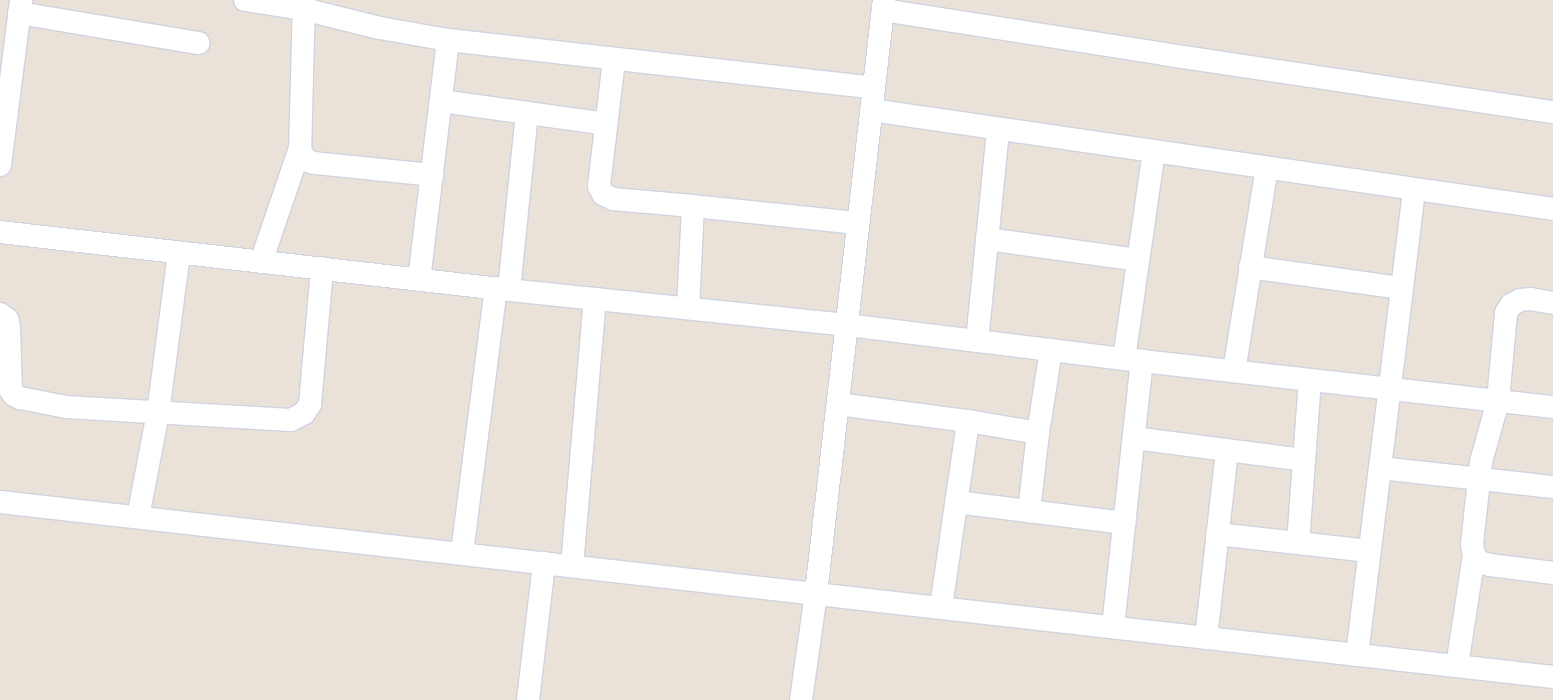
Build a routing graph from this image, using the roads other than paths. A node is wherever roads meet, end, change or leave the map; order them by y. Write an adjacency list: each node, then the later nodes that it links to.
1 (245, 0): 2 (street)
2 (303, 4): 5 (street); 16 (street)
3 (883, 5): 8 (street); 11 (street)
4 (20, 6): 6 (street); 15 (street)
5 (448, 40): 7 (street); 9 (street)
6 (199, 43)
7 (614, 60): 8 (street); 13 (street)
8 (873, 88): 10 (street)
9 (441, 101): 12 (street); 20 (street)
10 (871, 110): 14 (street); 24 (street)
11 (1553, 112)
12 (527, 113): 13 (street); 34 (street)
13 (606, 124): 22 (street)
14 (998, 129): 17 (street); 26 (street)
15 (2, 138): 18 (street)
16 (300, 148): 20 (street); 29 (street)
17 (1154, 151): 19 (street); 28 (street)
18 (0, 165)
19 (1267, 168): 21 (street); 30 (street)
20 (432, 175): 32 (street)
21 (1414, 189): 23 (street); 33 (street)
22 (692, 206): 24 (street); 37 (street)
23 (1553, 209)
24 (858, 223): 39 (street)
25 (0, 232): 27 (street)
26 (987, 239): 28 (street); 40 (street)
27 (179, 253): 29 (street); 49 (street)
28 (1138, 260): 42 (street)
29 (261, 262): 31 (street)
30 (1250, 267): 33 (street); 43 (street)
31 (322, 269): 32 (street); 49 (street)
32 (419, 280): 34 (street)
33 (1402, 288): 45 (street)
34 (503, 289): 35 (street); 66 (street)
35 (595, 299): 37 (street); 69 (street)
36 (1553, 303): 46 (street)
37 (688, 308): 39 (street)
38 (0, 314): 49 (street)
39 (847, 325): 40 (street); 47 (street)
40 (977, 341): 41 (street)
41 (1051, 350): 42 (street); 51 (street)
42 (1133, 360): 43 (street); 52 (street)
43 (1234, 371): 44 (street)
44 (1310, 380): 45 (street); 54 (street)
45 (1389, 389): 46 (street); 55 (street)
46 (1498, 401): 48 (street); 56 (street)
47 (838, 404): 50 (street); 71 (street)
48 (1553, 406)
49 (158, 412): 61 (street)
50 (968, 421): 51 (street); 59 (street)
51 (1038, 434): 60 (street)
52 (1134, 438): 53 (street); 62 (street)
53 (1227, 450): 54 (street); 63 (street)
54 (1304, 460): 64 (street)
55 (1380, 468): 56 (street); 65 (street)
56 (1479, 479): 57 (street); 67 (street)
57 (1553, 487)
58 (0, 502): 61 (street)
59 (956, 502): 60 (street); 72 (street)
60 (1029, 511): 62 (street)
61 (138, 517): 66 (street)
62 (1125, 523): 73 (street)
63 (1217, 534): 64 (street); 74 (street)
64 (1298, 543): 65 (street)
65 (1370, 551): 75 (street)
66 (462, 554): 68 (street)
67 (1474, 555): 70 (street); 76 (street)
68 (544, 563): 69 (street); 78 (street)
69 (572, 566): 71 (street)
70 (1553, 572)
71 (816, 593): 72 (street); 79 (street)
72 (941, 607): 73 (street)
73 (1113, 627): 74 (street)
74 (1206, 638): 75 (street)
75 (1357, 655): 76 (street)
76 (1457, 666): 77 (street)
77 (1553, 677)
78 (528, 700)
79 (801, 700)

